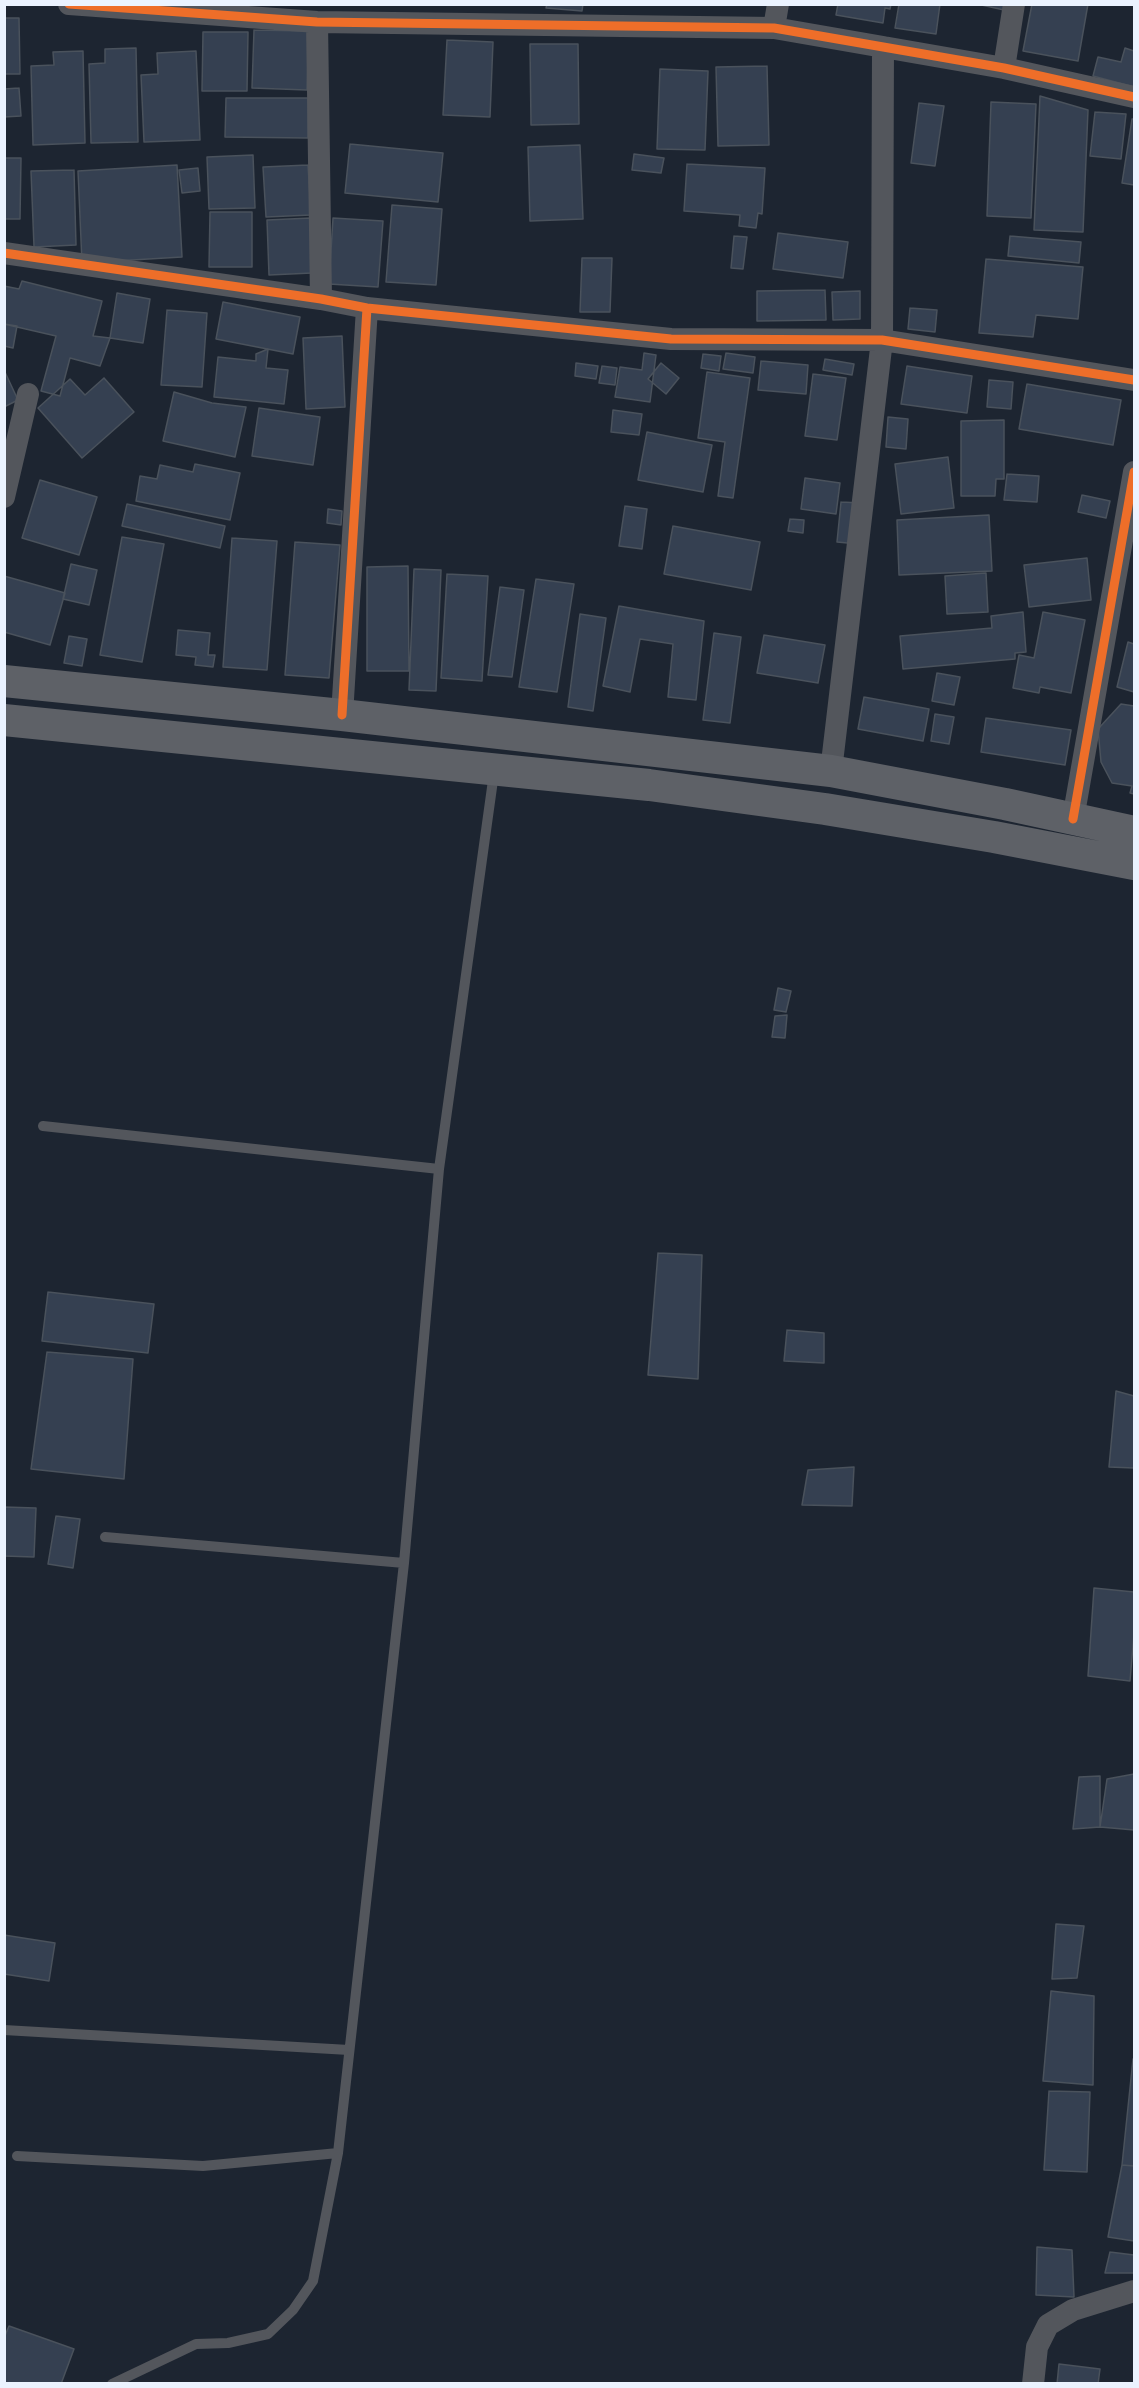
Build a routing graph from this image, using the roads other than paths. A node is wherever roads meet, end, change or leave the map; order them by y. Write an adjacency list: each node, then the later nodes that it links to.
1 (69, 4): 4 (street)
2 (778, 4): 5 (street)
3 (1014, 4): 7 (street)
4 (317, 22): 5 (street); 10 (street)
5 (774, 28): 6 (street)
6 (884, 47): 7 (street); 12 (street)
7 (1004, 68): 8 (street)
8 (1134, 97)
9 (4, 253): 10 (street)
10 (321, 299): 11 (street)
11 (367, 308): 12 (street); 18 (street)
12 (882, 340): 13 (street); 21 (street)
13 (1134, 380)
14 (28, 394): 16 (street)
15 (1134, 472): 22 (street)
16 (4, 497)
17 (4, 681): 18 (main road)
18 (342, 715): 21 (main road)
19 (4, 720): 20 (main road)
20 (495, 770): 24 (main road); 26 (lane)
21 (831, 771): 22 (main road)
22 (1073, 819): 23 (main road)
23 (1134, 832)
24 (1134, 864)
25 (43, 1126): 26 (lane)
26 (439, 1169): 28 (lane)
27 (105, 1537): 28 (lane)
28 (404, 1563): 30 (lane)
29 (4, 2030): 30 (lane)
30 (349, 2050): 31 (lane)
31 (338, 2153): 32 (lane); 34 (lane)
32 (17, 2156)
33 (1134, 2291): 35 (street)
34 (112, 2384)
35 (1033, 2384)

